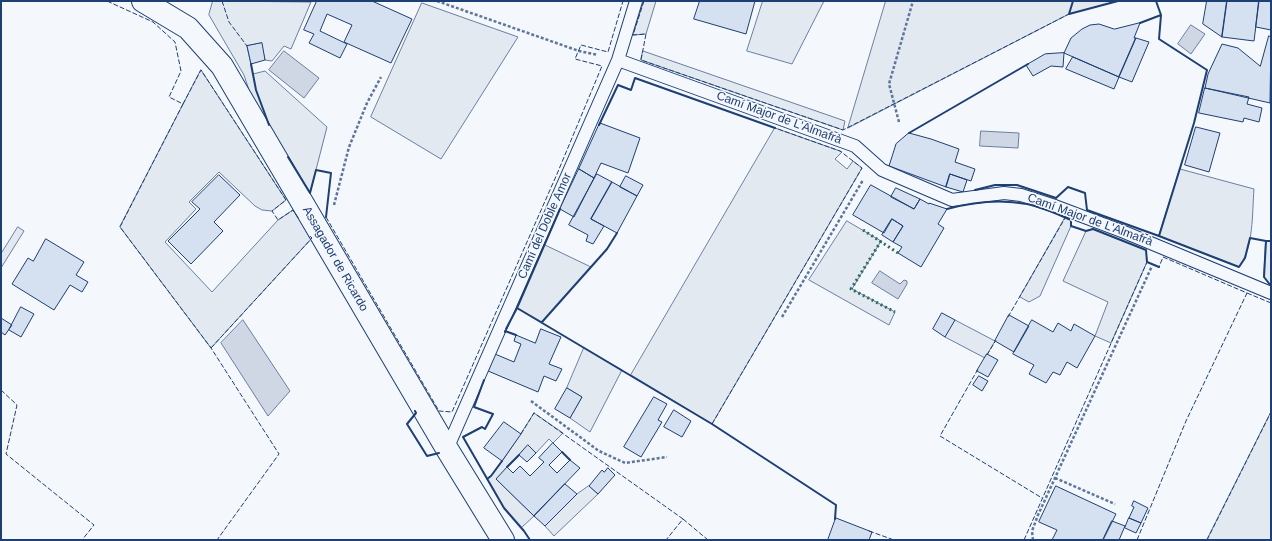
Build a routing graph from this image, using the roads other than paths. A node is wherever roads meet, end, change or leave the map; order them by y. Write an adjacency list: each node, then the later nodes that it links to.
1 (143, 1): 5 (street, Assagador de Ricardo)
2 (636, 1): 3 (lane, Camí del Doble Amor)
3 (618, 60): 4 (lane, Camí Major de L'Almafrà); 5 (lane, Camí del Doble Amor)
4 (1271, 293)
5 (447, 450): 6 (street, Assagador de Ricardo)
6 (503, 540)

